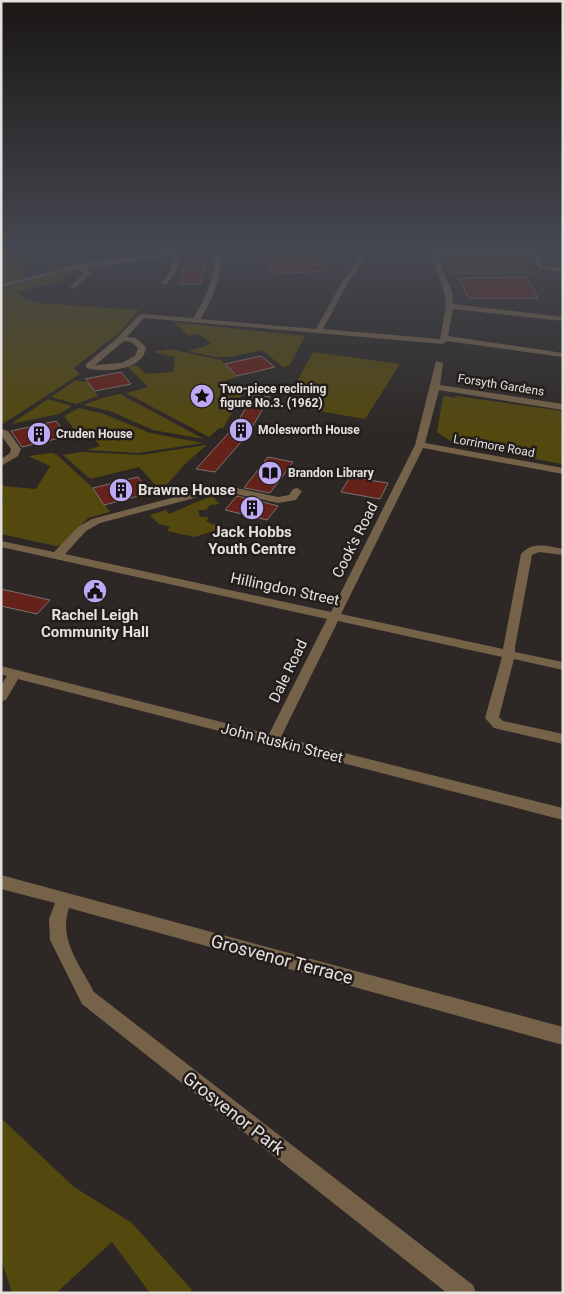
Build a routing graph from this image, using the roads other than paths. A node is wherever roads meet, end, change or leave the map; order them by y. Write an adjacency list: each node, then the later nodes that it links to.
1 (202, 310): 6 (street)
2 (330, 310): 7 (street)
3 (449, 310): 9 (street)
4 (488, 310): 5 (street)
5 (563, 319)
6 (195, 320): 7 (street); 8 (street)
7 (318, 332): 9 (street)
8 (122, 338): 8 (street)
9 (444, 340): 10 (street)
10 (563, 355)
11 (439, 362): 12 (street, Cook's Road)
12 (435, 387): 13 (street, Forsyth Gardens); 15 (street, Cook's Road)
13 (563, 407)
14 (1, 432): 16 (street)
15 (420, 445): 17 (street, Lorrimore Road); 22 (street, Cook's Road)
16 (1, 463)
17 (563, 471)
18 (297, 491): 21 (street)
19 (1, 544): 21 (street, Hillingdon Street)
20 (563, 552): 23 (street)
21 (56, 557): 22 (street, Hillingdon Street)
22 (334, 616): 23 (street, Hillingdon Street); 28 (street, Dale Road)
23 (509, 654): 24 (street, Hillingdon Street); 27 (street)
24 (563, 666)
25 (8, 672): 26 (street); 28 (street, John Ruskin Street)
26 (1, 697)
27 (563, 739)
28 (272, 741): 29 (street, John Ruskin Street)
29 (563, 814)
30 (1, 882): 31 (street, Grosvenor Terrace)
31 (64, 900): 32 (street, Grosvenor Terrace); 33 (street, Grosvenor Park)
32 (563, 1036)
33 (465, 1293)

